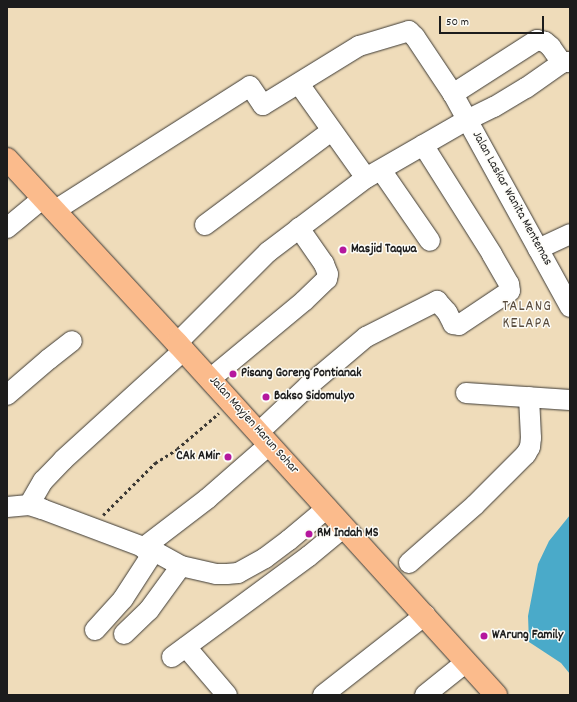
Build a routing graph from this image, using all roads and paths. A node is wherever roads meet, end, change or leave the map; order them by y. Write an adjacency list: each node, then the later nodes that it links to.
1 (566, 63): 3 (street); 4 (street)
2 (299, 84): 3 (street); 5 (street); 9 (street)
3 (453, 94): 4 (street)
4 (467, 120): 6 (street, Jalan Laskar Wanita Mentemas); 15 (street, Jalan Laskar Wanita Mentemas)
5 (331, 131): 8 (street); 10 (street)
6 (423, 145): 8 (street, Jalan Laskar Wanita Mentemas); 25 (street)
7 (7, 159): 9 (main road, Jalan Mayjen Harun Sohar)
8 (373, 174): 12 (street, Jalan Laskar Wanita Mentemas); 14 (street)
9 (48, 205): 11 (street); 18 (main road, Jalan Mayjen Harun Sohar)
10 (205, 225)
11 (7, 228)
12 (299, 228): 18 (street, Jalan Laskar Wanita Mentemas); 19 (street)
13 (570, 234): 15 (street)
14 (430, 241)
15 (538, 249): 16 (street, Jalan Laskar Wanita Mentemas)
16 (570, 307)
17 (72, 341): 21 (street)
18 (180, 346): 19 (main road, Jalan Mayjen Harun Sohar); 26 (street, Jalan Laskar Wanita Mentemas)
19 (210, 379): 24 (main road, Jalan Mayjen Harun Sohar)
20 (466, 393): 22 (street)
21 (7, 395)
22 (529, 397): 23 (street); 32 (street)
23 (570, 400)
24 (231, 402): 25 (main road, Jalan Mayjen Harun Sohar); 29 (path)
25 (264, 439): 28 (main road, Jalan Mayjen Harun Sohar); 31 (street)
26 (29, 506): 27 (street); 29 (street)
27 (7, 508)
28 (327, 508): 30 (main road, Jalan Mayjen Harun Sohar); 33 (street)
29 (92, 527): 31 (street)
30 (344, 527): 34 (main road, Jalan Mayjen Harun Sohar); 38 (street)
31 (148, 550): 33 (street); 35 (street)
32 (409, 563)
33 (181, 566): 36 (street)
34 (425, 615): 37 (main road, Jalan Mayjen Harun Sohar); 39 (street)
35 (95, 630)
36 (124, 634)
37 (465, 663): 40 (street); 41 (main road, Jalan Mayjen Harun Sohar)
38 (227, 695)
39 (323, 695)
40 (425, 695)
41 (496, 695)

